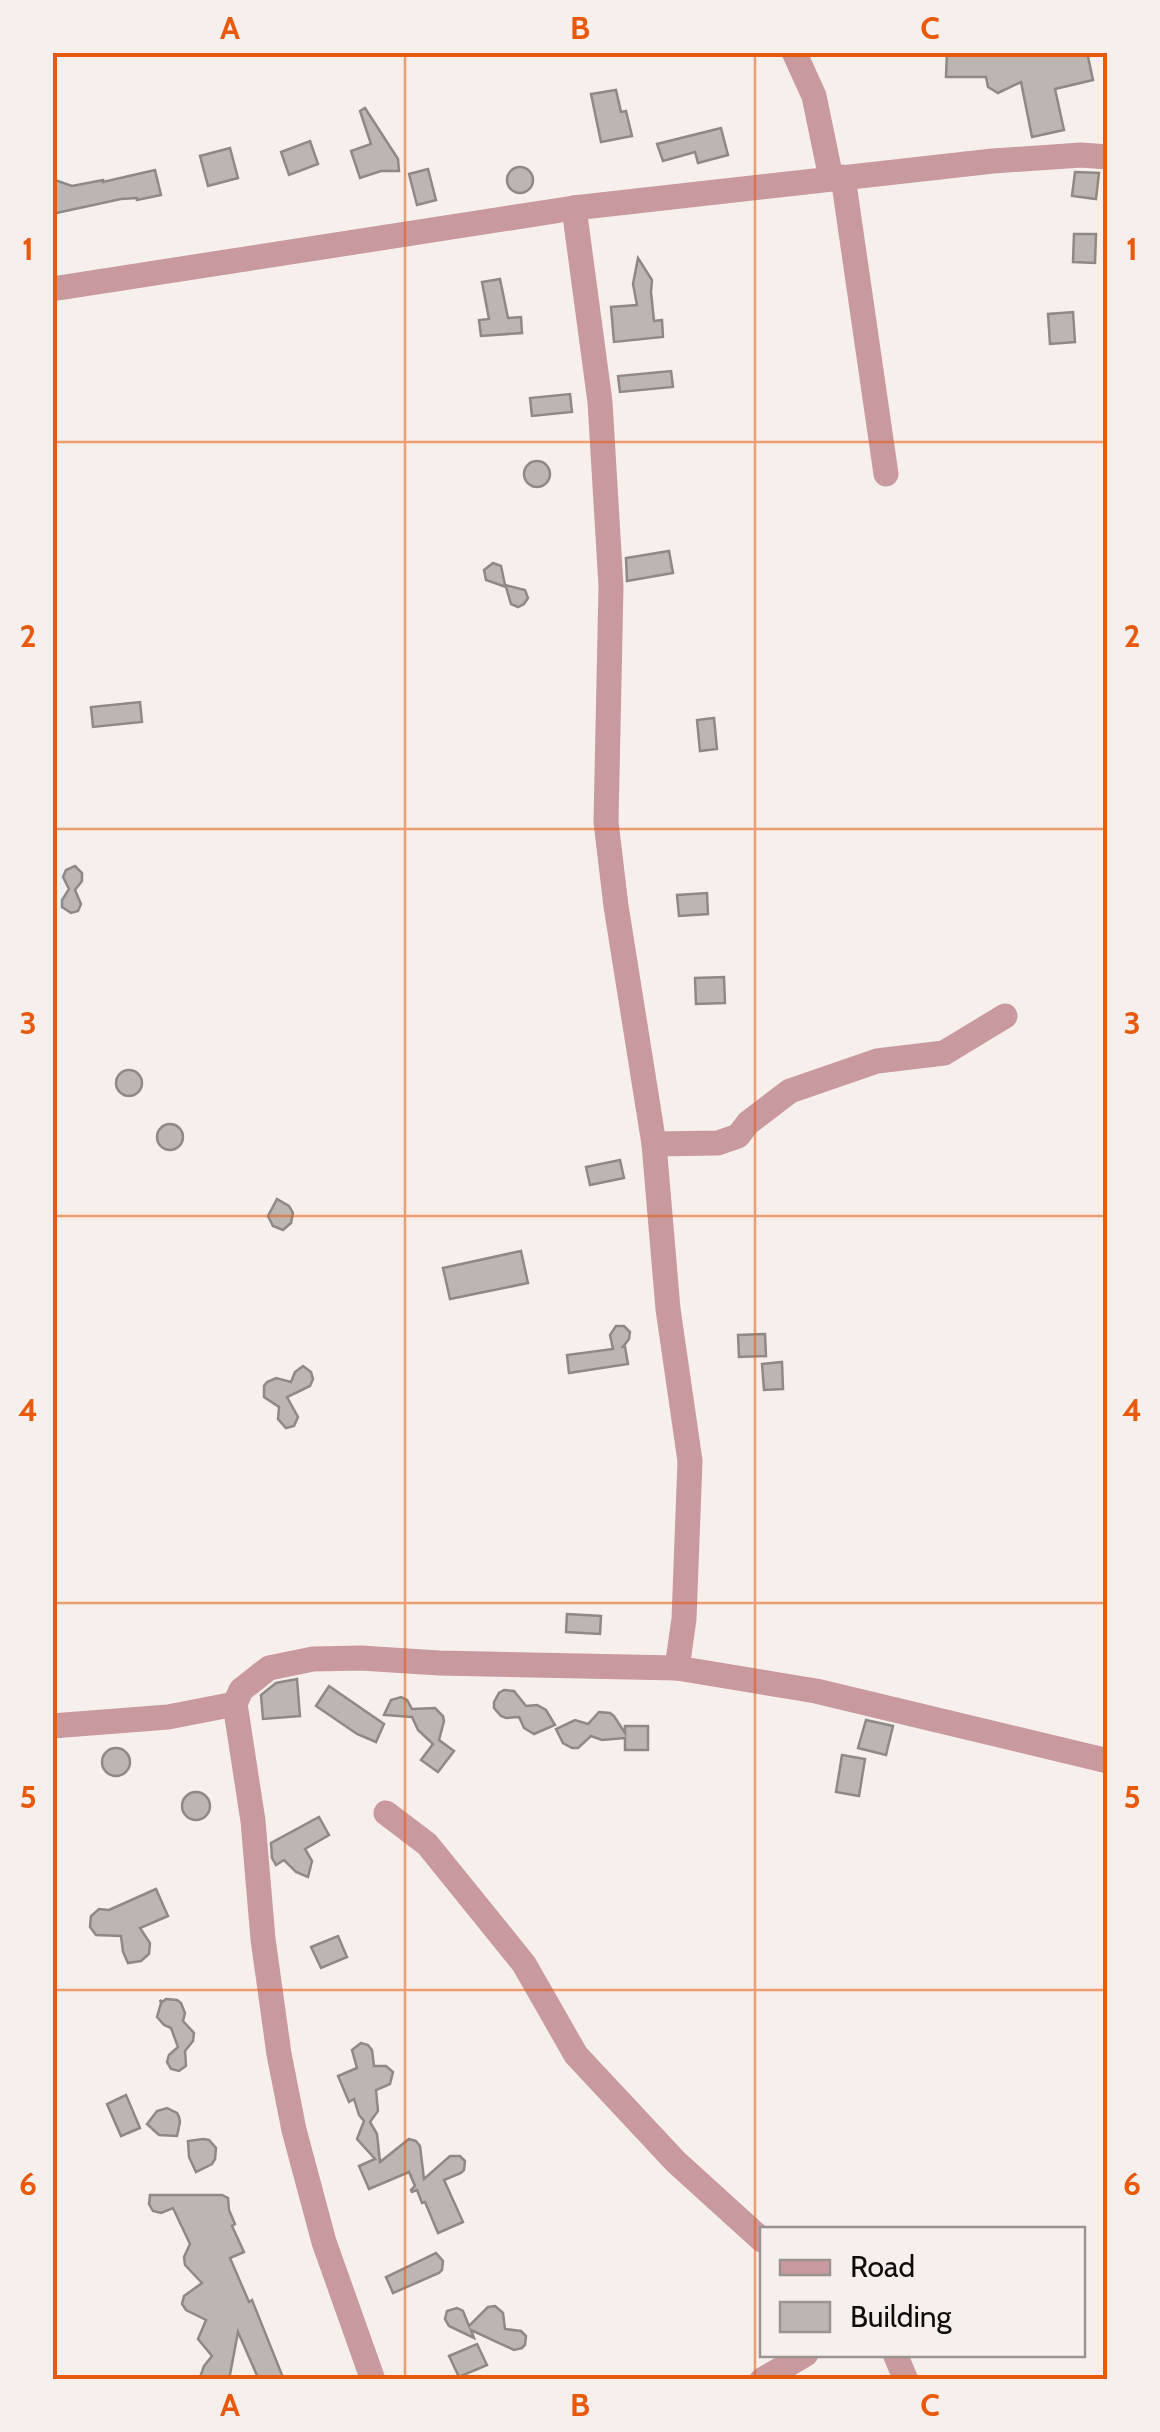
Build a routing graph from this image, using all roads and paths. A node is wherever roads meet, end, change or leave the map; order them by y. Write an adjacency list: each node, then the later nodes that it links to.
1 (794, 52): 3 (street)
2 (1108, 157): 3 (street)
3 (837, 178): 4 (street); 6 (street)
4 (574, 208): 5 (street); 8 (street)
5 (52, 289)
6 (886, 474)
7 (1005, 1016): 8 (street)
8 (654, 1144): 9 (street)
9 (676, 1668): 10 (street); 12 (street)
10 (235, 1704): 11 (street); 16 (street)
11 (52, 1726)
12 (1108, 1761)
13 (386, 1813): 14 (street)
14 (760, 2238)
15 (801, 2357): 17 (street)
16 (373, 2380)
17 (762, 2380)

